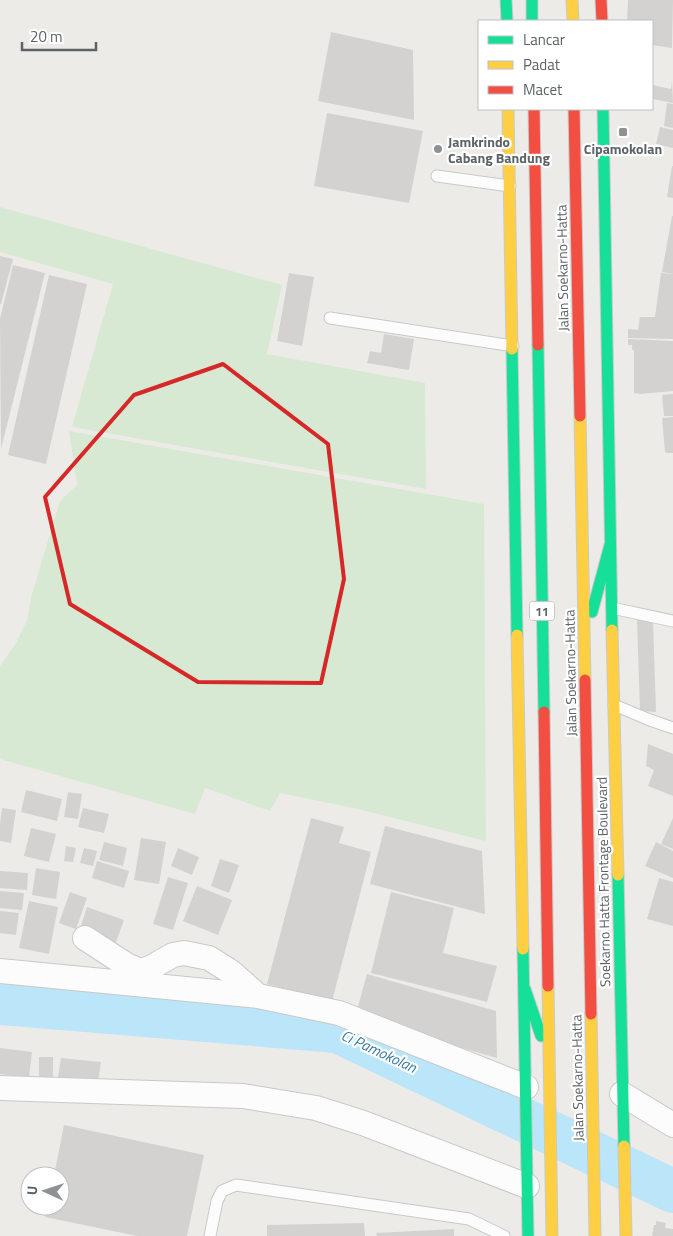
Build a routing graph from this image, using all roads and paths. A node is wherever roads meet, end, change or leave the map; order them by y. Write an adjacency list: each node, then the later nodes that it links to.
1 (506, 0): 5 (main road)
2 (532, 0): 6 (main road)
3 (572, 0): 7 (main road)
4 (601, 0): 8 (main road)
5 (507, 20)
6 (532, 20)
7 (573, 20)
8 (602, 20)
9 (508, 110): 14 (main road)
10 (534, 110): 27 (main road, Jalan Soekarno-Hatta / 11)
11 (574, 110): 20 (main road, Jalan Soekarno-Hatta)
12 (603, 110): 17 (main road)
13 (437, 176): 14 (lane)
14 (510, 186): 16 (main road)
15 (330, 318): 16 (lane)
16 (513, 346): 25 (main road)
17 (610, 545): 18 (main road, Soekarno Hatta Frontage Boulevard); 20 (main road)
18 (612, 608): 19 (lane); 21 (main road, Soekarno Hatta Frontage Boulevard)
19 (673, 621)
20 (584, 642): 37 (main road, Jalan Soekarno-Hatta)
21 (614, 705): 22 (lane); 29 (main road, Soekarno Hatta Frontage Boulevard)
22 (673, 728)
23 (85, 938): 26 (street)
24 (0, 971): 26 (street)
25 (525, 989): 27 (main road); 30 (main road)
26 (258, 996): 30 (street)
27 (549, 1058): 36 (main road, Jalan Soekarno-Hatta / 11)
28 (0, 1088): 32 (street)
29 (622, 1094): 31 (street); 38 (main road, Soekarno Hatta Frontage Boulevard)
30 (527, 1099): 32 (main road)
31 (673, 1125)
32 (527, 1175): 35 (main road)
33 (210, 1236): 34 (lane)
34 (504, 1236)
35 (528, 1236)
36 (552, 1236)
37 (596, 1236)
38 (626, 1236)

